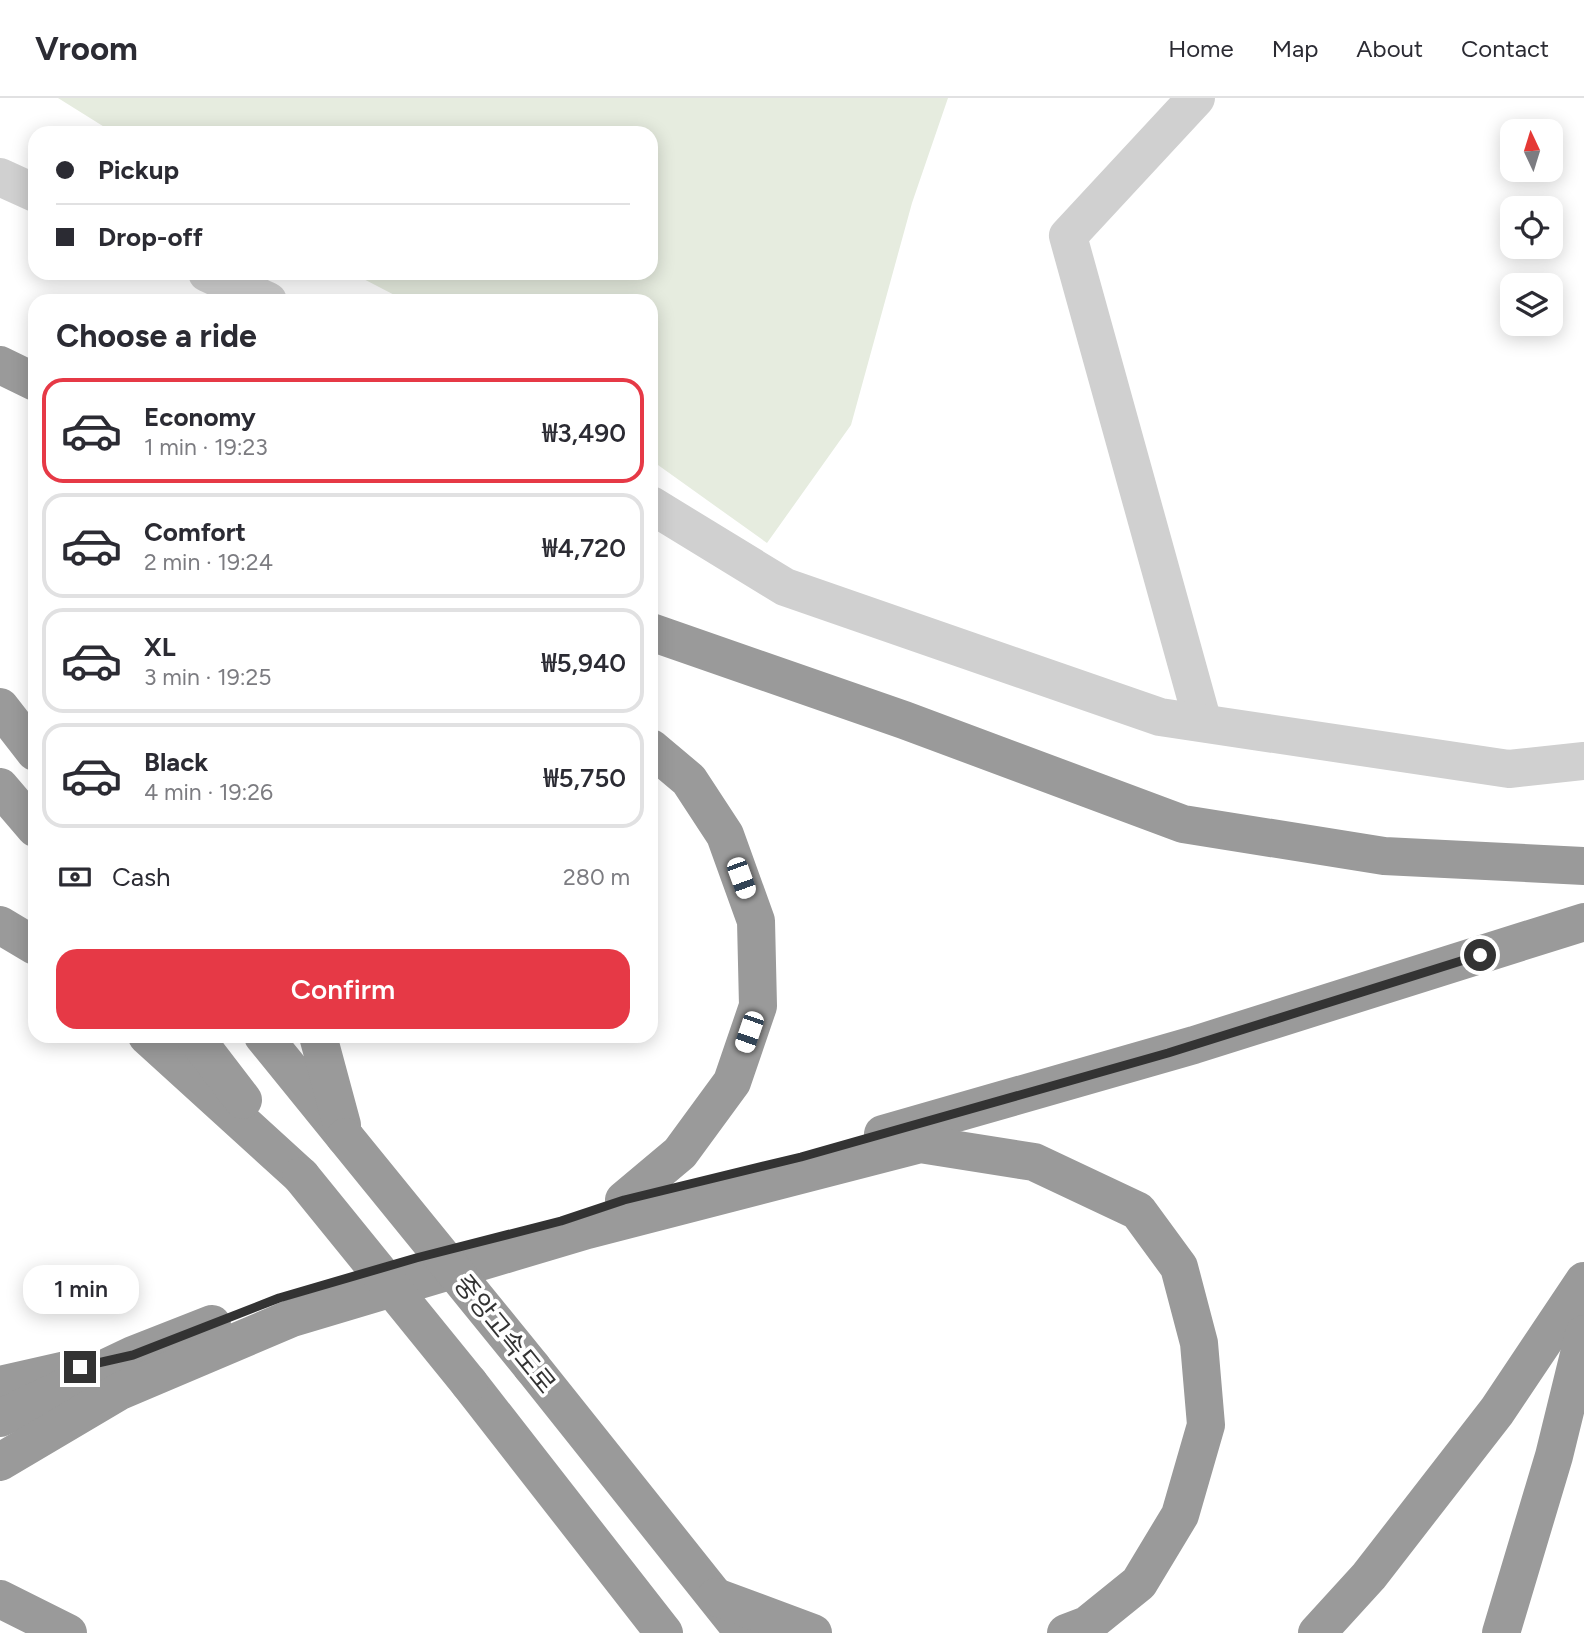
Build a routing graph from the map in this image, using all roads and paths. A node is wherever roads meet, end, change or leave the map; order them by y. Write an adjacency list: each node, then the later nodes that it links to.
1 (1196, 98): 11 (street)
2 (0, 177): 3 (street)
3 (28, 190)
4 (222, 280): 5 (street)
5 (253, 294)
6 (0, 365): 7 (highway)
7 (28, 379)
8 (658, 509): 11 (street)
9 (658, 634): 17 (highway)
10 (0, 707): 12 (highway)
11 (1203, 723): 14 (street)
12 (28, 743)
13 (658, 754): 27 (highway)
14 (1584, 761)
15 (0, 787): 16 (highway)
16 (28, 820)
17 (1584, 866)
18 (1584, 922): 27 (highway)
19 (0, 925): 20 (highway)
20 (28, 942)
21 (155, 1043): 26 (highway)
22 (199, 1043): 26 (highway)
23 (269, 1043): 25 (highway, 중앙고속도로)
24 (320, 1043): 25 (highway)
25 (345, 1137): 34 (highway, 중앙고속도로, bridge)
26 (301, 1176): 37 (highway, bridge)
27 (624, 1200): 30 (highway)
28 (1584, 1281): 41 (highway)
29 (1584, 1334): 42 (highway)
30 (133, 1355): 31 (highway); 32 (highway)
31 (0, 1385)
32 (0, 1419)
33 (0, 1462): 40 (highway)
34 (716, 1597): 38 (highway, 중앙고속도로); 39 (highway)
35 (0, 1599): 36 (highway)
36 (68, 1633)
37 (664, 1633)
38 (744, 1633)
39 (813, 1633)
40 (1066, 1633)
41 (1317, 1633)
42 (1501, 1633)

